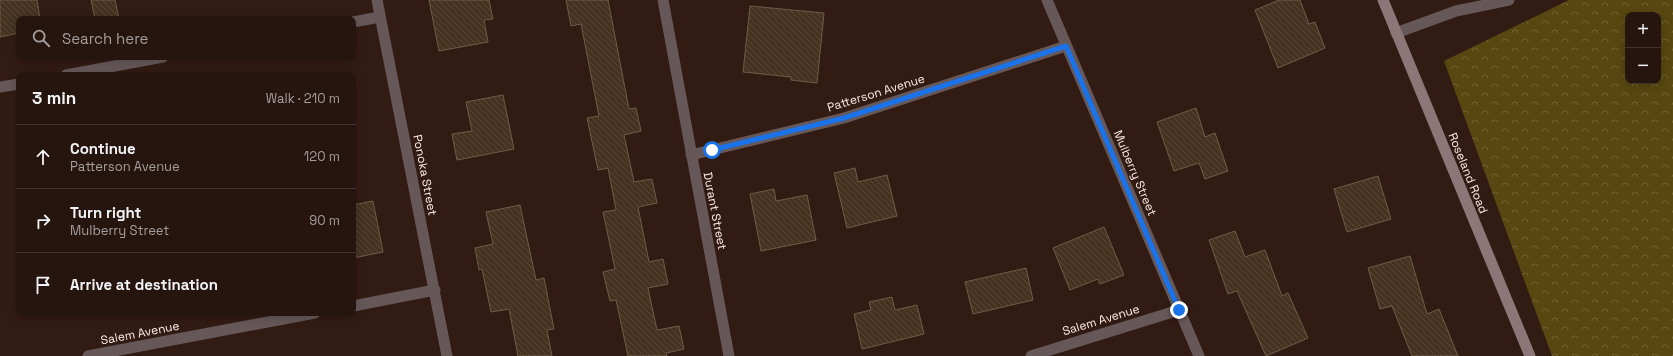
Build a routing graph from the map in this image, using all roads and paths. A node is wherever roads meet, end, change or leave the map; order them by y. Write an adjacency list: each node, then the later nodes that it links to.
1 (377, 0): 8 (street, Ponoka Street)
2 (663, 0): 16 (street, Durant Street)
3 (1047, 0): 11 (street, Mulberry Street)
4 (1383, 0): 10 (main road, Roseland Road)
5 (1472, 0): 7 (street)
6 (1509, 0): 7 (street)
7 (1456, 11): 10 (street)
8 (380, 17): 9 (street); 17 (street, Ponoka Street)
9 (356, 21)
10 (1396, 33): 26 (main road, Roseland Road)
11 (1066, 46): 16 (street, Patterson Avenue); 19 (street, Mulberry Street)
12 (147, 60): 13 (street)
13 (82, 72)
14 (16, 84): 15 (street)
15 (0, 87)
16 (692, 155): 23 (street, Durant Street)
17 (435, 290): 18 (street); 22 (street, Ponoka Street)
18 (356, 305)
19 (1179, 310): 24 (street, Salem Avenue); 25 (street, Mulberry Street)
20 (298, 316): 21 (street, Salem Avenue)
21 (88, 356)
22 (447, 356)
23 (729, 356)
24 (1030, 356)
25 (1199, 356)
26 (1530, 356)

